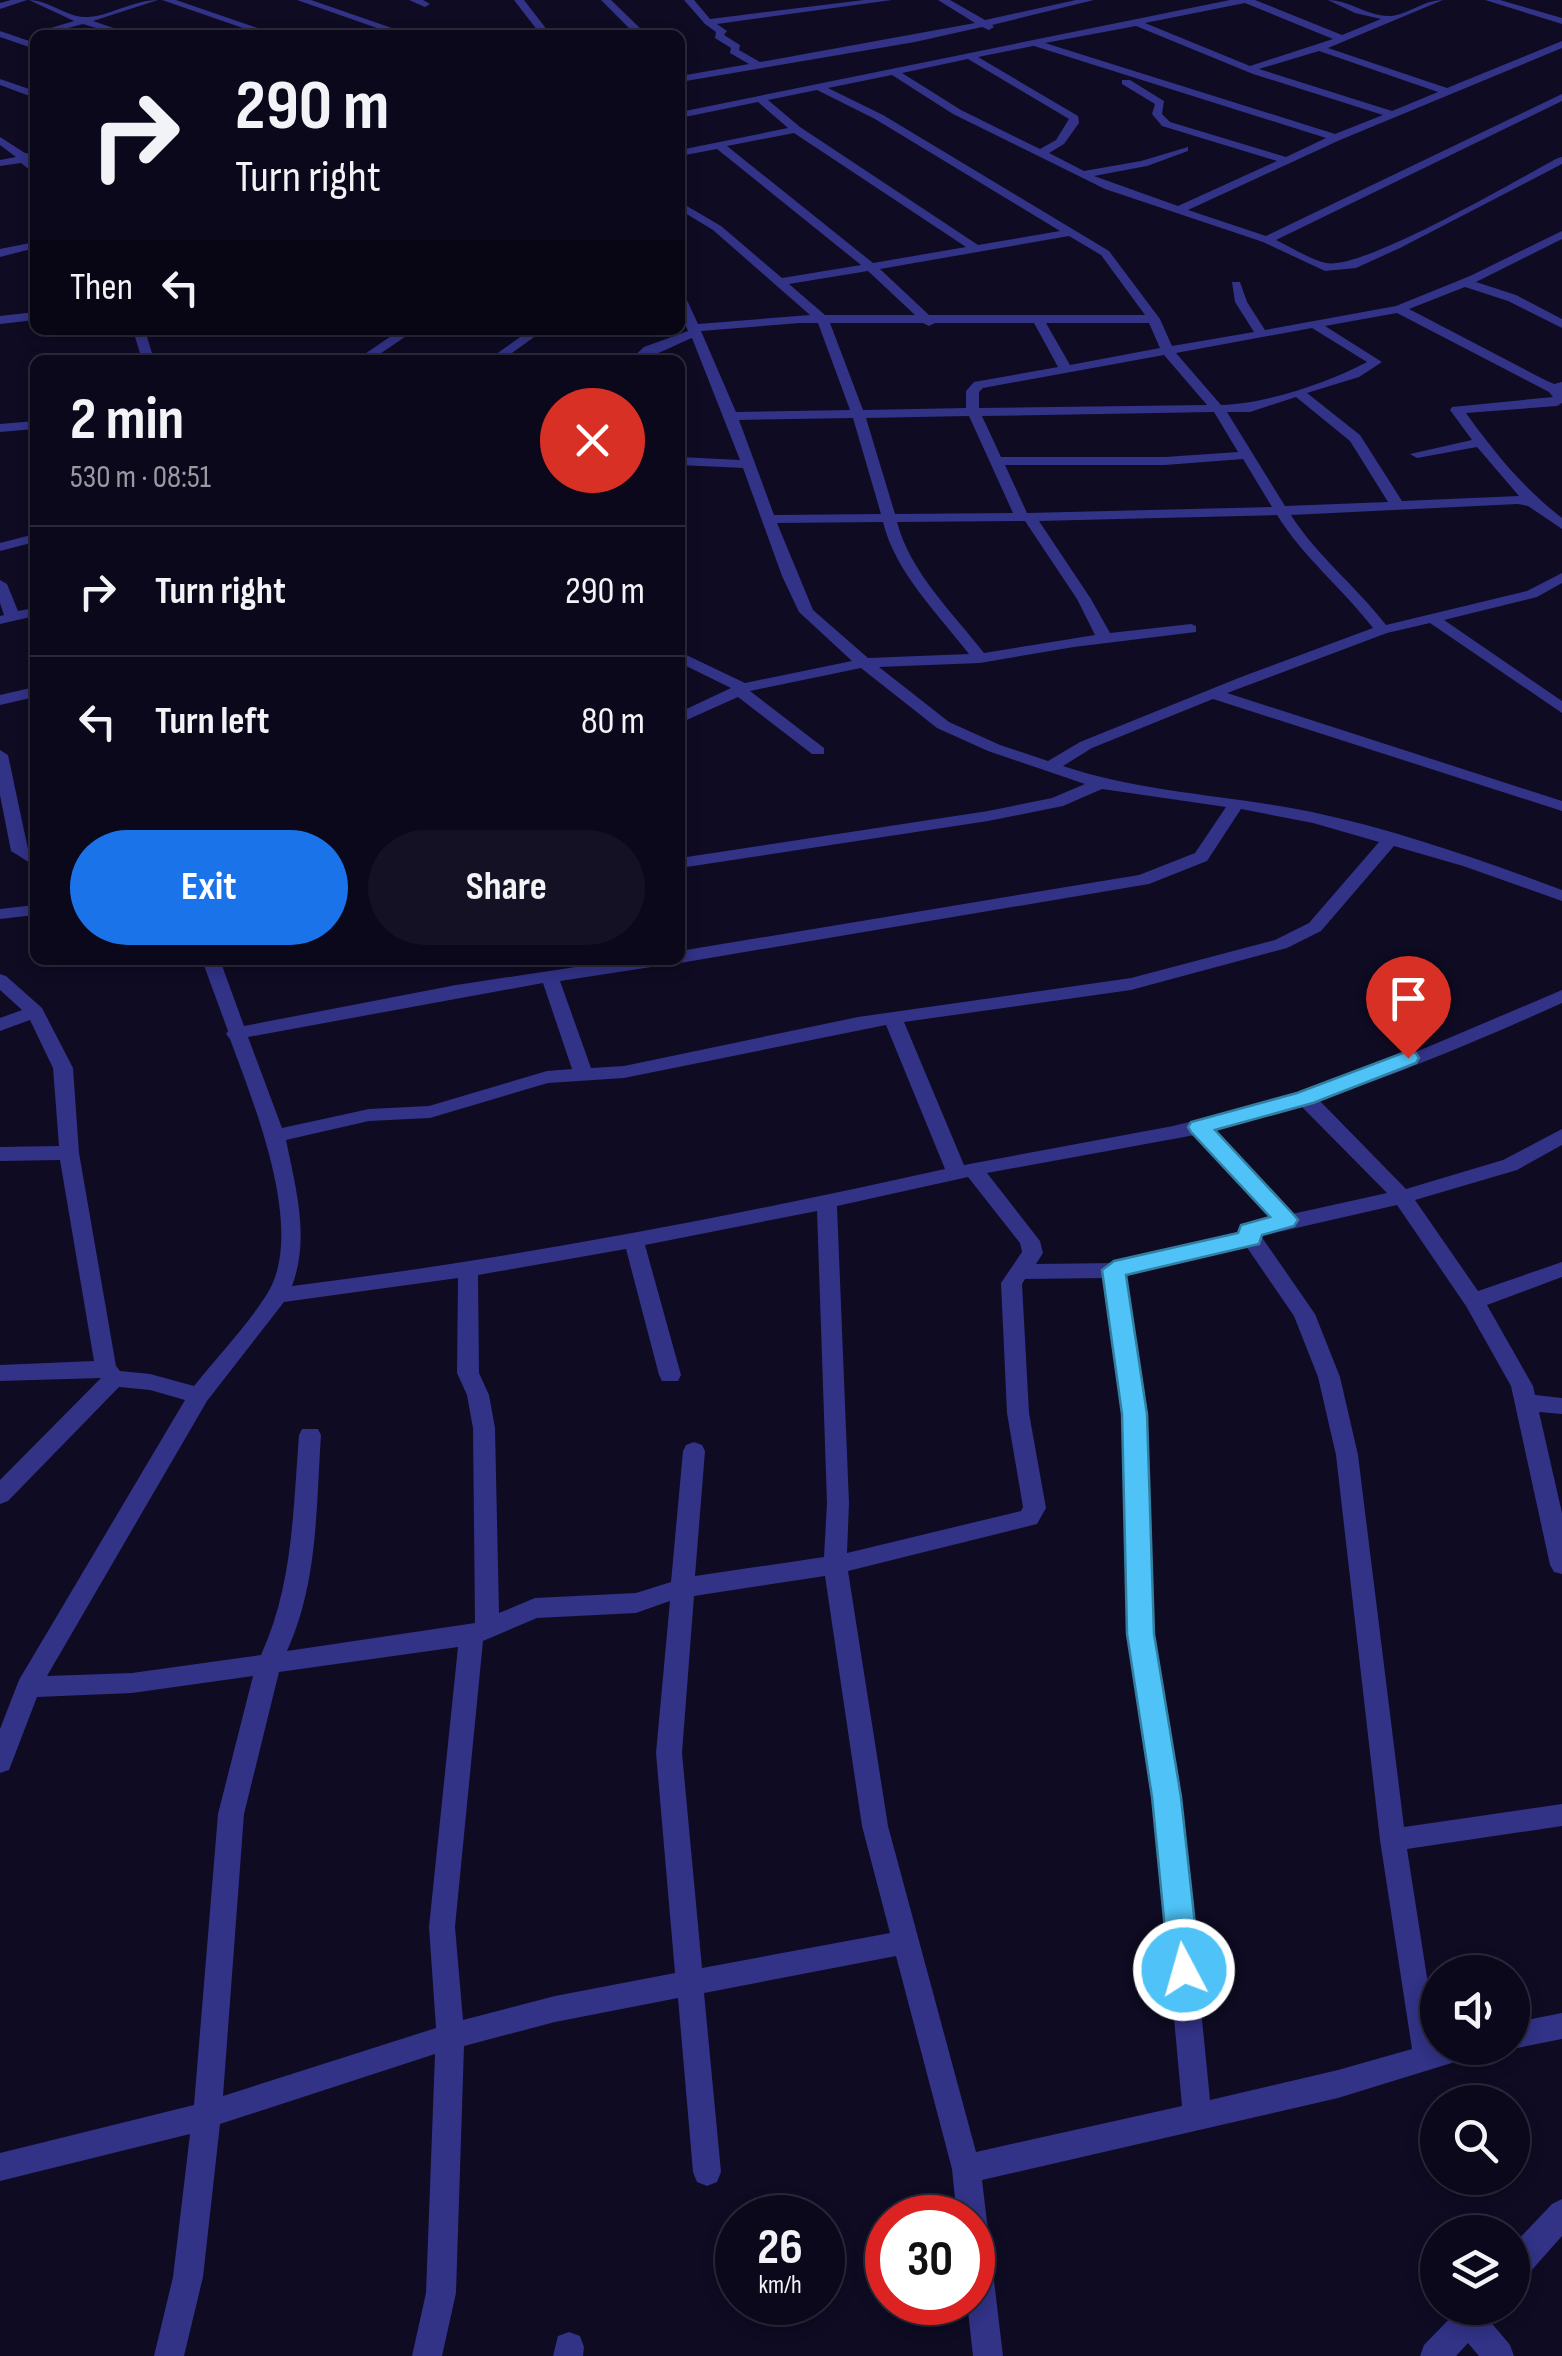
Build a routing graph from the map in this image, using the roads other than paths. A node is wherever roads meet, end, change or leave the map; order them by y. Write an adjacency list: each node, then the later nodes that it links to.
1 (22, 0): 16 (street)
2 (34, 0): 18 (street)
3 (153, 0): 18 (street)
4 (167, 0): 25 (street)
5 (302, 0): 26 (street)
6 (518, 0): 27 (street)
7 (606, 0): 28 (street)
8 (689, 0): 20 (street)
9 (888, 0): 20 (street)
10 (943, 0): 22 (street)
11 (1088, 0): 22 (street)
12 (1246, 0): 21 (street); 33 (street)
13 (1333, 0): 17 (street)
14 (1438, 0): 17 (street)
15 (1490, 0): 19 (street)
16 (0, 6)
17 (1390, 18): 33 (street)
18 (83, 21): 23 (street); 24 (street)
19 (1562, 21)
20 (708, 22): 40 (street)
21 (1139, 24): 35 (street); 41 (street)
22 (985, 25): 29 (street); 40 (street)
23 (53, 30)
24 (113, 30)
25 (258, 30)
26 (392, 30)
27 (542, 30)
28 (637, 30)
29 (998, 32)
30 (0, 34): 34 (street)
31 (30, 37): 34 (street)
32 (1012, 38): 35 (street)
33 (1342, 39): 38 (street)
34 (17, 41): 37 (street)
35 (1031, 44): 39 (street); 43 (street)
36 (1562, 44): 47 (street)
37 (30, 45)
38 (1320, 48): 41 (street); 47 (street)
39 (971, 57): 42 (street); 59 (street)
40 (759, 66): 44 (street)
41 (1249, 69): 52 (street)
42 (894, 72): 46 (street); 59 (street)
43 (1131, 74): 54 (street); 63 (street)
44 (685, 79)
45 (0, 82): 48 (street)
46 (821, 88): 50 (street); 68 (street)
47 (1445, 91): 52 (street)
48 (30, 93)
49 (1562, 97): 70 (street)
50 (760, 99): 51 (street); 53 (street)
51 (685, 114)
52 (1392, 114): 54 (street)
53 (796, 129): 56 (street); 72 (street)
54 (1336, 138): 63 (street)
55 (0, 140): 60 (street)
56 (719, 145): 58 (street); 74 (street)
57 (1184, 149): 65 (street)
58 (685, 152)
59 (1041, 153): 65 (street)
60 (30, 157)
61 (30, 158): 64 (street)
62 (1562, 160): 70 (street)
63 (1289, 161): 67 (street)
64 (0, 163)
65 (1084, 174): 67 (street)
66 (685, 208): 75 (street)
67 (1181, 209): 70 (street)
68 (1073, 232): 72 (street); 81 (street)
69 (1562, 234): 76 (street)
70 (1266, 240)
71 (30, 246): 73 (street)
72 (974, 248): 74 (street)
73 (0, 253)
74 (870, 266): 75 (street); 85 (street)
75 (780, 282): 83 (street)
76 (1466, 282): 78 (street); 86 (street)
77 (1236, 286): 93 (street)
78 (1399, 309): 87 (street); 99 (street)
79 (685, 310): 88 (street)
80 (30, 317): 82 (street)
81 (1154, 319): 84 (street); 94 (street)
82 (0, 320)
83 (823, 320): 85 (street); 88 (street); 103 (street)
84 (1039, 321): 85 (street); 98 (street)
85 (929, 322)
86 (1562, 324)
87 (1315, 325): 93 (street); 100 (street)
88 (694, 331): 92 (street); 104 (street)
89 (401, 335): 95 (street)
90 (531, 335): 96 (street)
91 (684, 335): 97 (street)
92 (685, 335)
93 (1262, 335): 94 (street)
94 (1168, 352): 98 (street); 101 (street)
95 (370, 355)
96 (501, 355)
97 (642, 355)
98 (1064, 368): 102 (street)
99 (1558, 387): 107 (street)
100 (1300, 394): 101 (street); 114 (street)
101 (1218, 410): 102 (street); 108 (street)
102 (973, 411): 103 (street); 111 (street)
103 (857, 415): 104 (street); 118 (street)
104 (730, 416): 112 (street)
105 (30, 425): 106 (street)
106 (0, 428)
107 (1480, 443): 109 (street); 113 (street)
108 (1248, 454): 111 (street); 115 (street)
109 (1417, 454)
110 (685, 461): 112 (street)
111 (996, 461): 116 (street)
112 (748, 464): 117 (street)
113 (1534, 504): 114 (street); 119 (street)
114 (1398, 506): 115 (street)
115 (1282, 512): 116 (street); 127 (street)
116 (1026, 518): 118 (street); 128 (street)
117 (767, 519): 118 (street); 131 (street)
118 (891, 520): 129 (street)
119 (1562, 525)
120 (30, 539): 121 (street)
121 (1, 544)
122 (1562, 577): 125 (street)
123 (0, 584): 124 (street)
124 (7, 619)
125 (1434, 620): 127 (street); 136 (street)
126 (1191, 629): 128 (street)
127 (1382, 630): 134 (street)
128 (1105, 639): 129 (street)
129 (980, 658): 131 (street)
130 (685, 660): 132 (street)
131 (865, 663): 132 (street); 140 (street)
132 (742, 689): 137 (street); 138 (street)
133 (30, 693): 135 (street)
134 (1212, 694): 140 (street); 143 (street)
135 (0, 700)
136 (1562, 708)
137 (685, 716)
138 (818, 751)
139 (0, 755): 145 (street)
140 (1048, 768): 141 (street)
141 (1100, 784): 142 (street); 146 (street)
142 (1238, 803): 144 (street); 150 (street)
143 (1562, 806)
144 (1390, 840): 147 (street); 157 (street)
145 (30, 858)
146 (685, 862)
147 (1562, 896)
148 (30, 911): 149 (street)
149 (0, 914)
150 (685, 955)
151 (213, 965): 159 (street)
152 (626, 965): 153 (street)
153 (550, 977): 159 (street); 160 (street)
154 (0, 980): 156 (street)
155 (1562, 996): 161 (street)
156 (35, 1012): 158 (street); 165 (street)
157 (893, 1018): 160 (street); 167 (street)
158 (0, 1025)
159 (234, 1034): 163 (street)
160 (583, 1073): 163 (street)
161 (1305, 1098): 162 (street); 168 (street)
162 (1199, 1127): 167 (street); 170 (street)
163 (274, 1136): 177 (street)
164 (1562, 1136): 168 (street)
165 (68, 1153): 166 (street); 180 (street)
166 (0, 1154)
167 (965, 1172): 169 (street); 176 (street)
168 (1402, 1197): 170 (street); 178 (street)
169 (827, 1203): 172 (street); 190 (street)
170 (1286, 1220): 171 (street)
171 (1251, 1238): 175 (street); 197 (street)
172 (634, 1242): 173 (street); 181 (street)
173 (468, 1268): 177 (street); 192 (street)
174 (1562, 1269): 178 (street)
175 (1114, 1270): 176 (street); 205 (street)
176 (1017, 1272): 190 (street)
177 (278, 1295): 182 (street)
178 (1474, 1302): 183 (street)
179 (0, 1373): 180 (street)
180 (110, 1374): 182 (street); 187 (street)
181 (670, 1375)
182 (199, 1395): 194 (street)
183 (1526, 1403): 184 (street); 188 (street)
184 (1562, 1406)
185 (310, 1435): 193 (street)
186 (694, 1450): 191 (street)
187 (0, 1494)
188 (1561, 1553): 189 (street)
189 (1562, 1564)
190 (835, 1566): 191 (street); 198 (street)
191 (681, 1588): 192 (street); 199 (street)
192 (479, 1631): 193 (street); 203 (street)
193 (268, 1666): 194 (street); 206 (street)
194 (28, 1687): 195 (street)
195 (0, 1762)
196 (1562, 1815): 197 (street)
197 (1393, 1840): 200 (street)
198 (905, 1942): 199 (street); 208 (street)
199 (689, 1981): 203 (street); 209 (street)
200 (1420, 2012)
201 (1562, 2026): 202 (street)
202 (1530, 2032)
203 (450, 2036): 206 (street); 217 (street)
204 (1420, 2058): 205 (street)
205 (1197, 2114): 208 (street)
206 (206, 2116): 207 (street); 216 (street)
207 (0, 2167)
208 (966, 2169): 210 (street)
209 (707, 2172)
210 (969, 2195)
211 (1562, 2214): 212 (street)
212 (1530, 2249)
213 (984, 2325): 218 (street)
214 (1464, 2325): 219 (street)
215 (1481, 2325): 220 (street)
216 (170, 2356)
217 (427, 2356)
218 (988, 2356)
219 (1435, 2356)
220 (1499, 2356)

